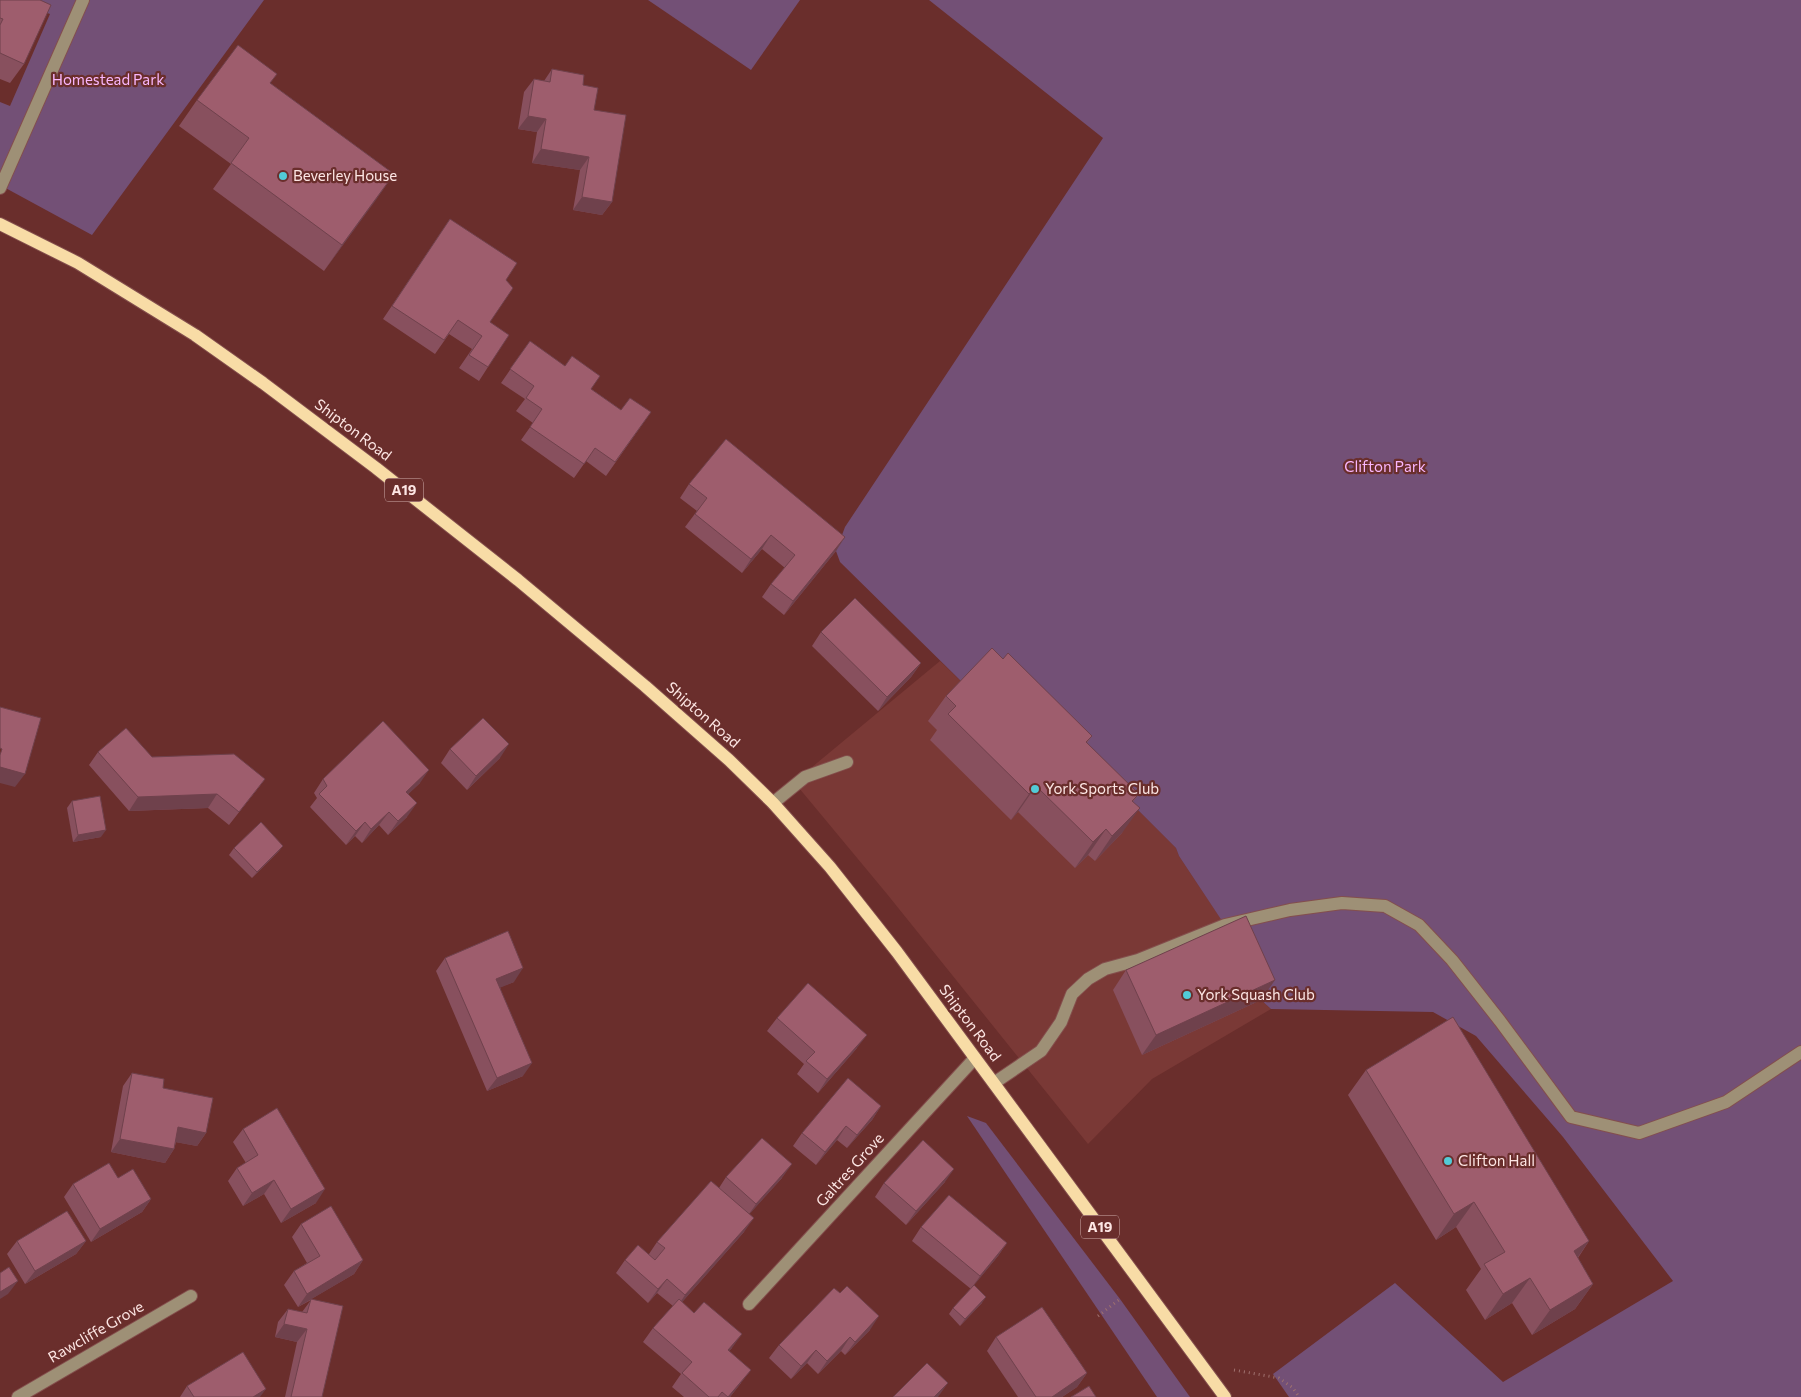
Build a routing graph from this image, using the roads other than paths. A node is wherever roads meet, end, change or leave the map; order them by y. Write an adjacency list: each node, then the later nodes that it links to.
1 (83, 0): 2 (street)
2 (0, 188)
3 (0, 224): 5 (main road, Shipton Road / A19)
4 (847, 762): 5 (street)
5 (772, 803): 7 (main road, Shipton Road / A19)
6 (1801, 1052): 8 (street)
7 (975, 1058): 8 (main road, Shipton Road / A19); 10 (street, Galtres Grove)
8 (994, 1083): 12 (main road, Shipton Road / A19)
9 (191, 1296): 11 (street, Rawcliffe Grove)
10 (749, 1304)
11 (18, 1397)
12 (1225, 1397)

